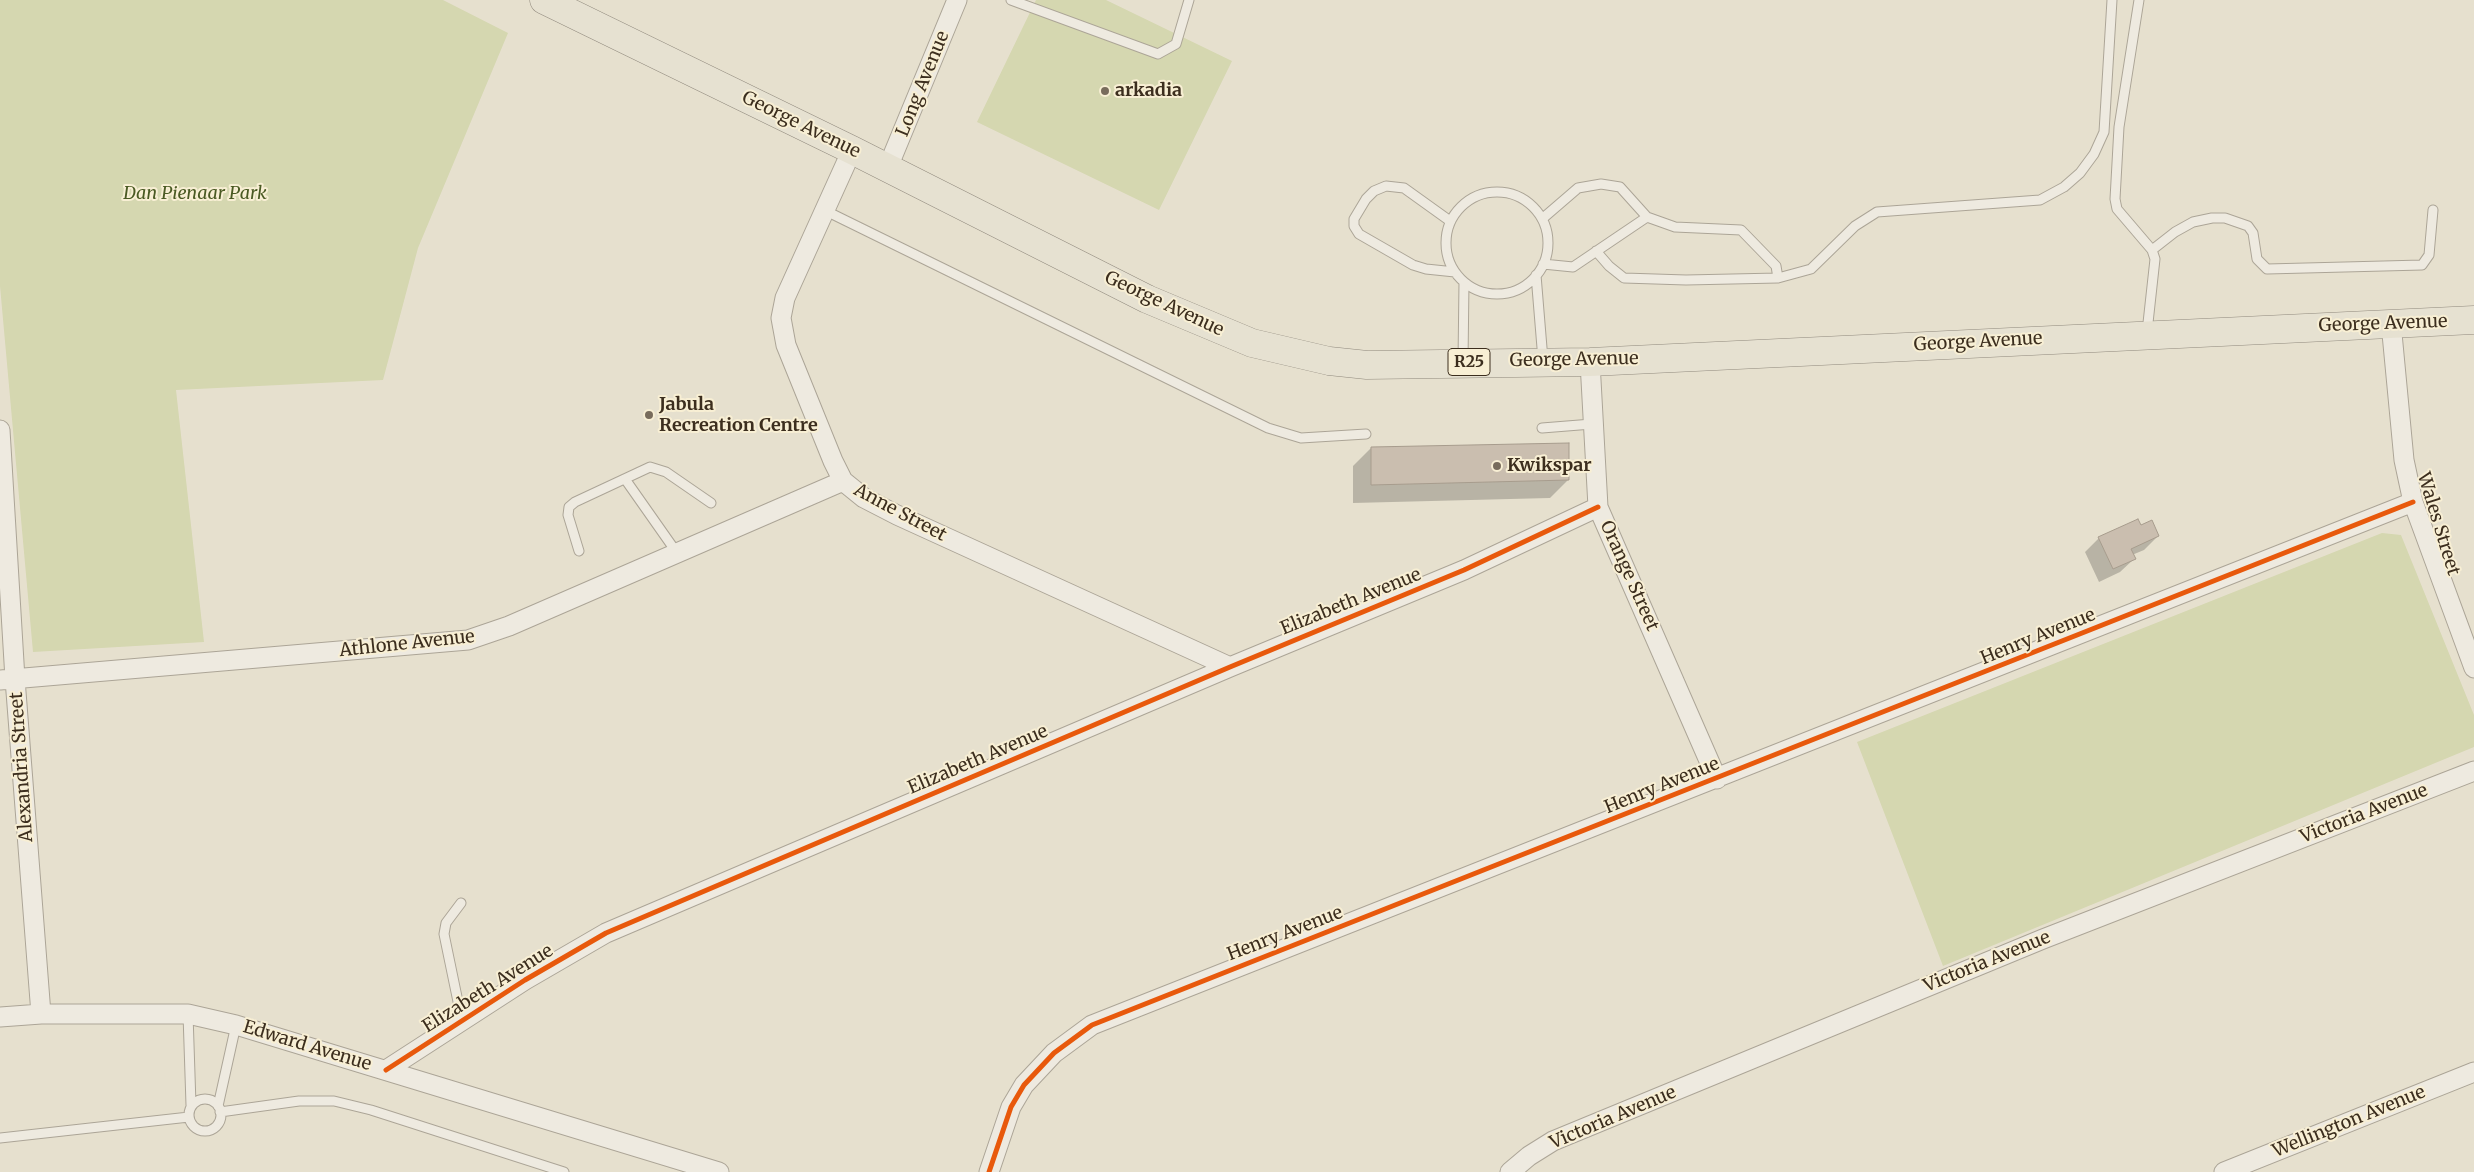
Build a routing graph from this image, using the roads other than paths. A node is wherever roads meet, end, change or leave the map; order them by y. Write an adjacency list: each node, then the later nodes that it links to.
1 (544, 0): 7 (main road, George Avenue / R25)
2 (957, 0): 8 (street, Long Avenue)
3 (1011, 0): 4 (lane)
4 (1189, 0)
5 (2112, 0): 19 (lane)
6 (2139, 0): 14 (lane)
7 (852, 150): 8 (main road, George Avenue / R25); 9 (street, Anne Street)
8 (888, 168): 25 (main road, George Avenue / R25)
9 (824, 210): 29 (lane); 32 (street, Anne Street)
10 (2433, 210): 14 (lane)
11 (1647, 218): 12 (lane); 15 (lane); 19 (lane)
12 (1542, 219): 13 (lane); 16 (lane)
13 (1450, 221): 17 (lane); 17 (lane)
14 (2152, 250): 23 (lane)
15 (1596, 251): 16 (lane); 19 (lane)
16 (1543, 264): 18 (lane)
17 (1455, 272): 20 (lane)
18 (1536, 275): 20 (lane); 24 (lane)
19 (1778, 278)
20 (1464, 282): 25 (lane)
21 (2474, 320): 22 (main road, George Avenue / R25)
22 (2391, 323): 23 (main road, George Avenue / R25); 33 (street, Wales Street)
23 (2147, 334): 26 (main road, George Avenue / R25)
24 (1544, 361): 25 (main road, George Avenue / R25); 26 (main road, George Avenue / R25)
25 (1463, 362)
26 (1590, 362): 27 (street, Orange Street)
27 (1592, 424): 28 (lane); 35 (street, Orange Street)
28 (1542, 428)
29 (1366, 434)
30 (0, 436): 40 (street, Alexandria Street)
31 (625, 479): 34 (lane); 36 (lane); 37 (lane)
32 (843, 481): 37 (street, Athlone Avenue); 38 (street, Anne Street)
33 (2413, 502): 39 (street, Wales Street); 42 (street, Henry Avenue)
34 (711, 503)
35 (1598, 507): 38 (street, Elizabeth Avenue); 42 (street, Orange Street)
36 (579, 551)
37 (677, 553): 40 (street, Athlone Avenue)
38 (1230, 667): 47 (street, Elizabeth Avenue)
39 (2474, 668)
40 (8, 679): 44 (street, Alexandria Street)
41 (2474, 771): 58 (street, Victoria Avenue)
42 (1717, 778): 57 (street, Henry Avenue)
43 (461, 903): 47 (lane)
44 (42, 1014): 45 (street, Edward Avenue); 46 (street, Edward Avenue)
45 (188, 1014): 48 (street, Edward Avenue); 51 (lane)
46 (0, 1017)
47 (462, 1021): 49 (street, Elizabeth Avenue)
48 (236, 1025): 49 (street, Edward Avenue); 52 (lane)
49 (386, 1070): 56 (street, Edward Avenue)
50 (2474, 1072): 59 (street, Wellington Avenue)
51 (191, 1106): 52 (lane); 53 (lane)
52 (219, 1109): 53 (lane); 55 (lane)
53 (189, 1117): 54 (lane)
54 (0, 1138)
55 (564, 1172)
56 (719, 1172)
57 (989, 1172)
58 (1510, 1172)
59 (2224, 1172)

